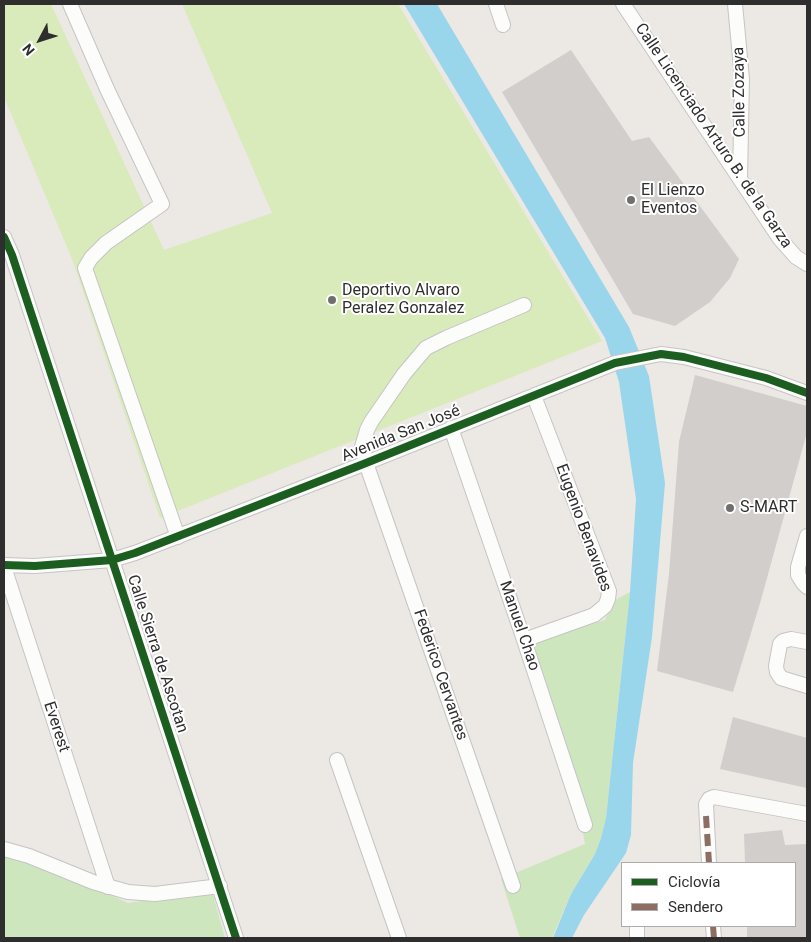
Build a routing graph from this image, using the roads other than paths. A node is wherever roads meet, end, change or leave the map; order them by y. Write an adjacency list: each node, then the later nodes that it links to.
1 (70, 4): 16 (street)
2 (496, 4): 5 (street)
3 (623, 4): 6 (street, Calle Licenciado Arturo B. de la Garza)
4 (735, 4): 6 (street, Calle Zozaya)
5 (503, 25)
6 (740, 179): 9 (street, Calle Licenciado Arturo B. de la Garza)
7 (4, 237): 8 (street, Calle Sierra de Ascotan)
8 (8, 257): 17 (street, Calle Sierra de Ascotan)
9 (807, 264)
10 (524, 305): 14 (street, Federico Cervantes)
11 (807, 393): 12 (street, Avenida San José)
12 (534, 396): 13 (street, Avenida San José); 20 (street, Eugenio Benavides)
13 (450, 428): 14 (street, Avenida San José); 20 (street, Manuel Chao)
14 (366, 463): 16 (street, Avenida San José); 29 (street, Federico Cervantes)
15 (807, 536): 19 (street)
16 (178, 537): 17 (street, Avenida San José)
17 (112, 560): 18 (street, Avenida San José); 28 (street, Calle Sierra de Ascotan)
18 (4, 566): 30 (street, Everest)
19 (807, 586)
20 (524, 640): 25 (street, Manuel Chao)
21 (807, 642): 22 (street)
22 (807, 686)
23 (337, 760): 32 (street)
24 (807, 814): 27 (street)
25 (585, 825)
26 (4, 850): 30 (street)
27 (709, 862)
28 (220, 886): 30 (street); 31 (street, Calle Sierra de Ascotan)
29 (513, 886)
30 (108, 887)
31 (236, 938)
32 (399, 938)

